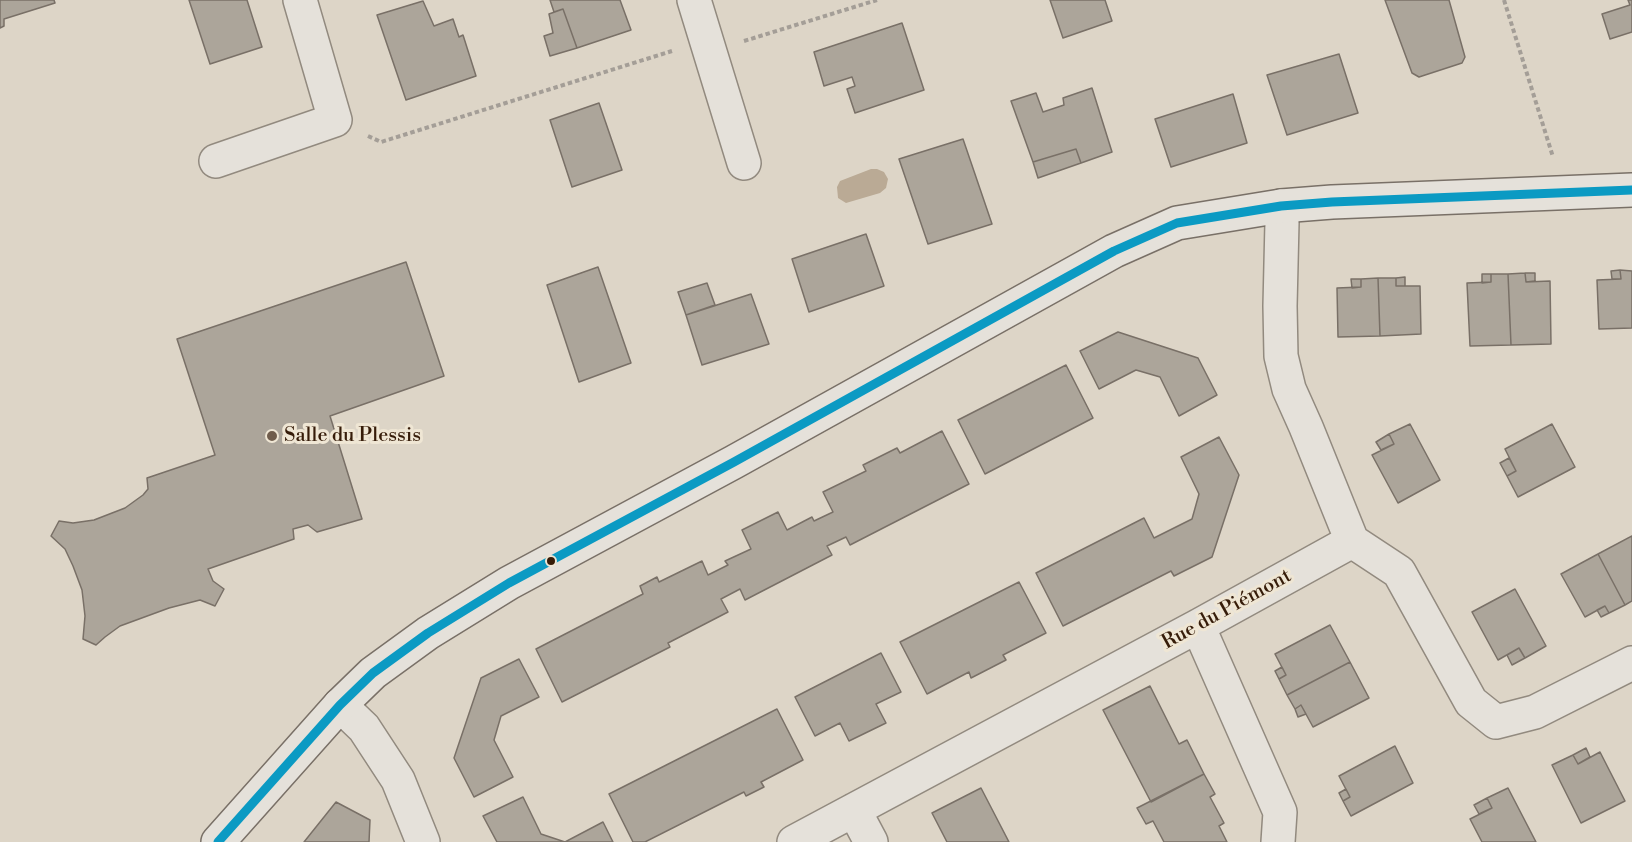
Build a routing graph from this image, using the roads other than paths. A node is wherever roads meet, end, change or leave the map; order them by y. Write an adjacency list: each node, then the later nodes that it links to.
1 (300, 0): 3 (street)
2 (694, 0): 4 (street)
3 (216, 161)
4 (744, 163)
5 (1632, 190): 6 (street)
6 (1281, 206): 7 (street); 10 (street)
7 (1352, 541): 8 (street, Rue du Piémont); 9 (street)
8 (1198, 627): 11 (street, Rue du Piémont); 16 (street)
9 (1632, 663)
10 (340, 705): 12 (street); 13 (street)
11 (854, 810): 14 (street, Rue du Piémont); 15 (street)
12 (218, 842)
13 (423, 842)
14 (794, 842)
15 (871, 842)
16 (1278, 842)

